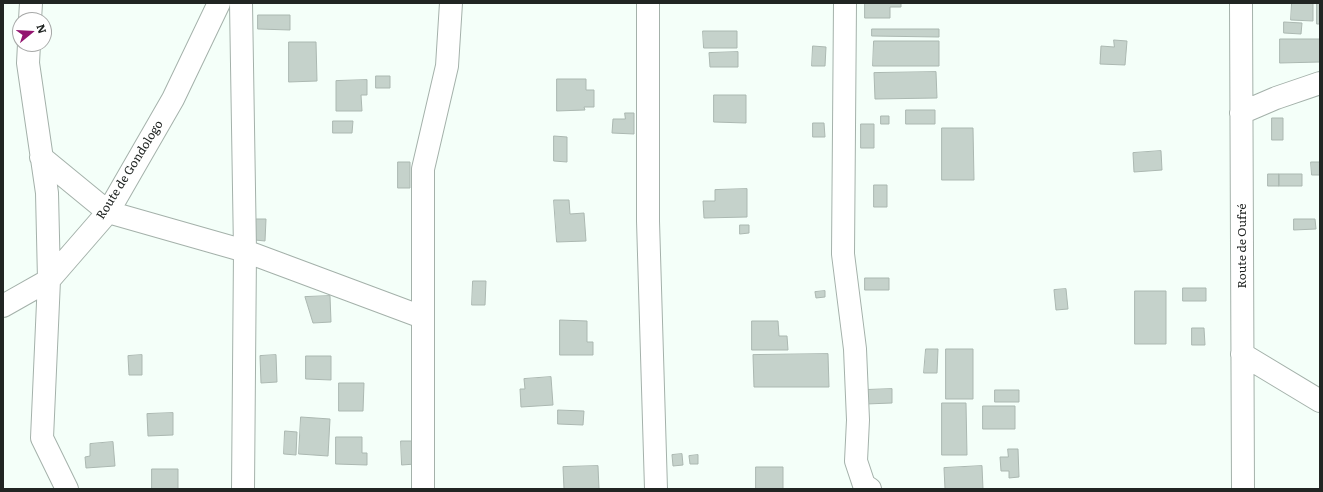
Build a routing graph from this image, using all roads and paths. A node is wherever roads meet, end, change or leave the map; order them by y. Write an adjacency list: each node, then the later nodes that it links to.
1 (219, 3): 11 (street, Route de Gondologo)
2 (241, 3): 12 (street)
3 (451, 3): 15 (street)
4 (648, 3): 21 (street)
5 (845, 3): 22 (street)
6 (1241, 3): 9 (street, Route de Oufré)
7 (29, 52): 10 (street)
8 (1320, 83): 9 (street)
9 (1241, 113): 16 (street, Route de Oufré)
10 (41, 157): 11 (street); 13 (street)
11 (108, 212): 12 (street); 13 (street, Route de Gondologo)
12 (245, 251): 15 (street); 19 (street)
13 (49, 280): 14 (street, Route de Gondologo); 18 (street)
14 (3, 306)
15 (422, 318): 20 (street)
16 (1242, 354): 17 (street); 23 (street, Route de Oufré)
17 (1320, 401)
18 (67, 489)
19 (243, 489)
20 (423, 489)
21 (656, 489)
22 (870, 489)
23 (1243, 489)

